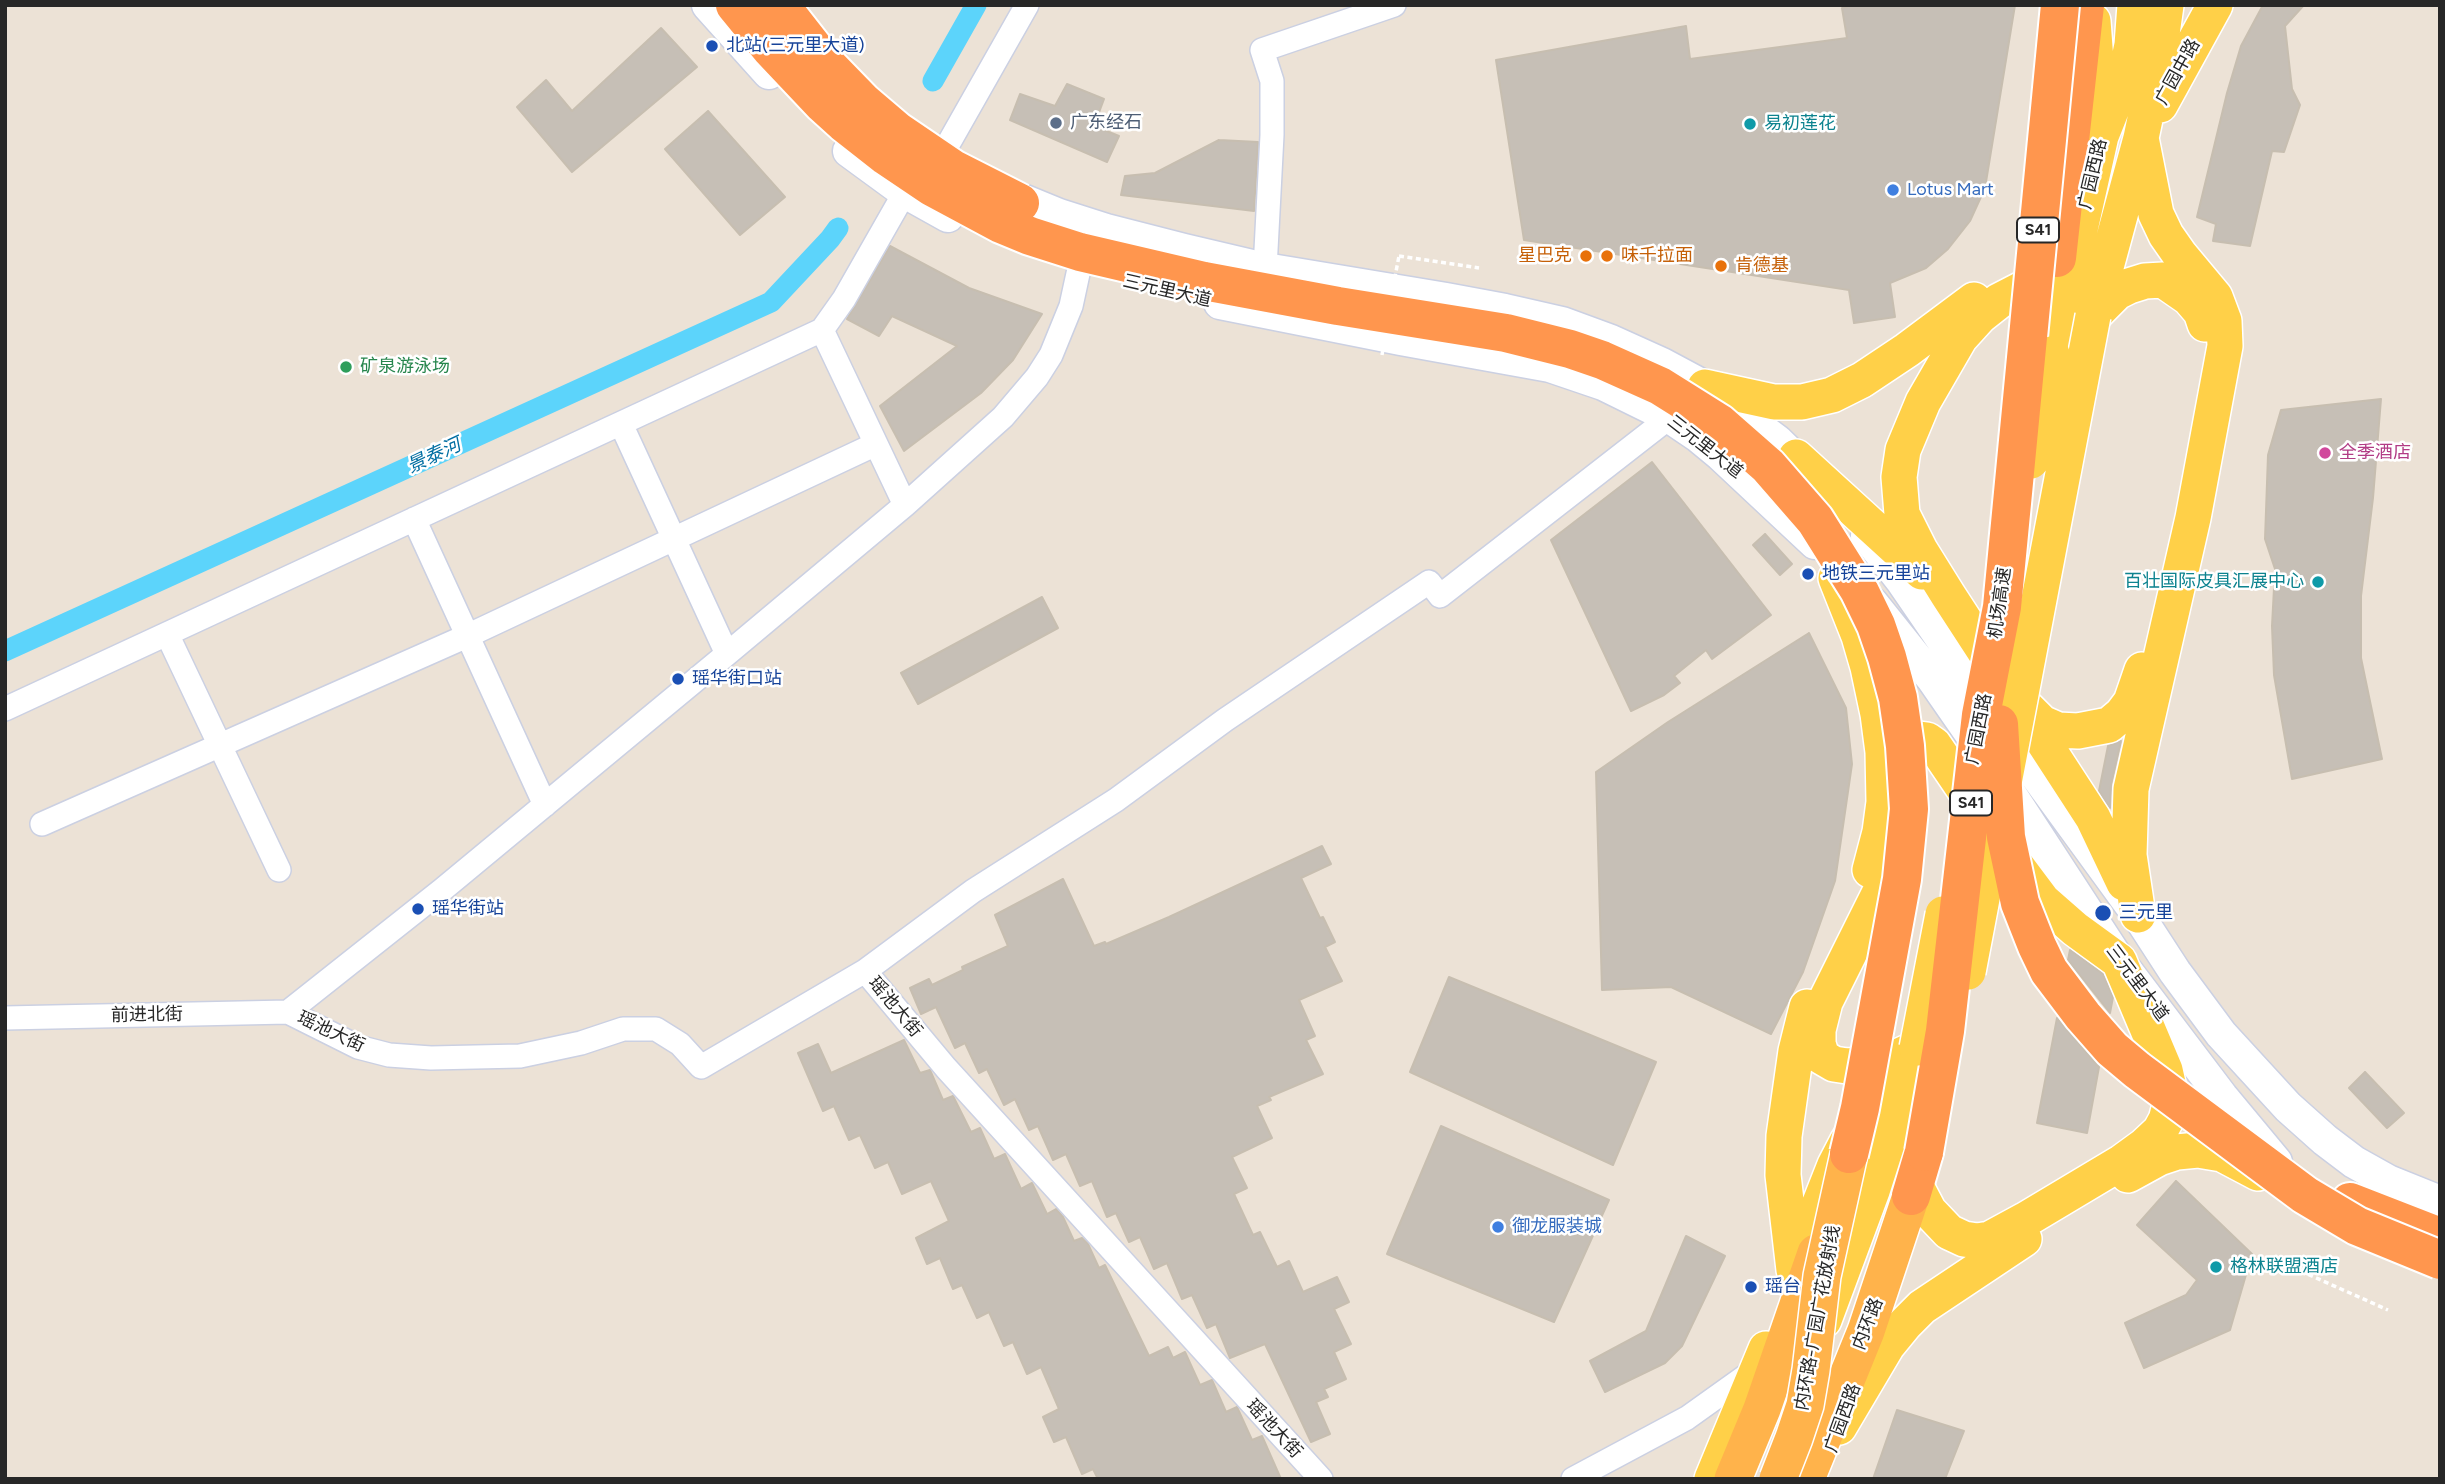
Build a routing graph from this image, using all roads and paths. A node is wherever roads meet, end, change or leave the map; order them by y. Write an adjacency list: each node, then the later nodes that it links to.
1 (708, 5): 17 (main road, 三元里大道)
2 (734, 5): 23 (highway, bridge)
3 (762, 5): 16 (main road, 三元里大道)
4 (779, 5): 23 (highway, bridge)
5 (1027, 5): 16 (street)
6 (1394, 5): 22 (street)
7 (2060, 5): 30 (highway, 机场高速 / S41, bridge)
8 (2076, 5): 26 (main road)
9 (2085, 5): 30 (highway, bridge)
10 (2090, 5): 14 (main road)
11 (2135, 5): 14 (main road, 广园西路)
12 (2166, 5): 15 (main road, 广园西路)
13 (2215, 5): 15 (main road, 广园中路)
14 (2101, 136): 24 (main road, 广园西路)
15 (2141, 138): 24 (main road, 广园西路); 48 (main road)
16 (938, 162): 18 (main road, 三元里大道)
17 (905, 192): 21 (main road, 三元里大道); 25 (street)
18 (1106, 230): 21 (street); 22 (main road, 三元里大道)
19 (1399, 256): 20 (path)
20 (1479, 268)
21 (1079, 269): 27 (main road, 三元里大道); 32 (street)
22 (1265, 269): 26 (main road, 三元里大道)
23 (1338, 306): 55 (highway, bridge)
24 (2078, 312): 36 (main road); 41 (main road); 53 (main road, 广园西路, bridge); 56 (main road, 广园西路, bridge)
25 (822, 330): 28 (street); 29 (street)
26 (1705, 387): 31 (main road, 三元里大道)
27 (1670, 417): 35 (main road, 三元里大道); 50 (street)
28 (621, 424): 33 (street); 34 (street)
29 (876, 444): 32 (street); 34 (street)
30 (2017, 455): 37 (highway, 机场高速 / S41, bridge)
31 (1796, 457): 36 (main road); 48 (main road, 三元里大道)
32 (905, 505): 40 (street)
33 (414, 519): 38 (street); 39 (street)
34 (674, 540): 39 (street); 40 (street)
35 (1825, 552): 44 (street); 49 (main road, 三元里大道); 62 (main road)
36 (1948, 595): 41 (main road)
37 (2002, 607): 54 (highway, bridge); 56 (highway, 机场高速 / S41, bridge)
38 (167, 634): 42 (street); 43 (street)
39 (467, 636): 43 (street); 45 (street)
40 (727, 654): 45 (street)
41 (2016, 698): 48 (main road)
42 (5, 709)
43 (220, 745): 46 (street); 47 (street)
44 (1934, 745): 49 (main road); 53 (main road)
45 (545, 805): 51 (street)
46 (42, 824)
47 (279, 870)
48 (2138, 915): 57 (main road, 三元里大道)
49 (2119, 961): 56 (main road); 58 (main road, 三元里大道)
50 (865, 971): 51 (street, 瑶池大街); 67 (street, 瑶池大街)
51 (288, 1012): 52 (street, 前进北街)
52 (5, 1018)
53 (1917, 1048): 62 (main road); 71 (main road, 广园西路)
54 (2185, 1107): 59 (highway, bridge); 60 (highway, bridge)
55 (1849, 1154): 70 (highway, bridge); 72 (highway, 内环路-广园广花放射线, bridge)
56 (1914, 1193): 66 (highway, 内环路)
57 (2440, 1202)
58 (2325, 1218): 63 (main road, 三元里大道); 66 (main road)
59 (2440, 1237)
60 (2440, 1260)
61 (2285, 1264): 64 (path)
62 (1794, 1270): 65 (main road)
63 (2440, 1270)
64 (2388, 1310)
65 (1759, 1367): 68 (street); 69 (main road)
66 (1819, 1463)
67 (1321, 1479)
68 (1573, 1479)
69 (1712, 1479)
70 (1733, 1479)
71 (1761, 1479)
72 (1778, 1479)

